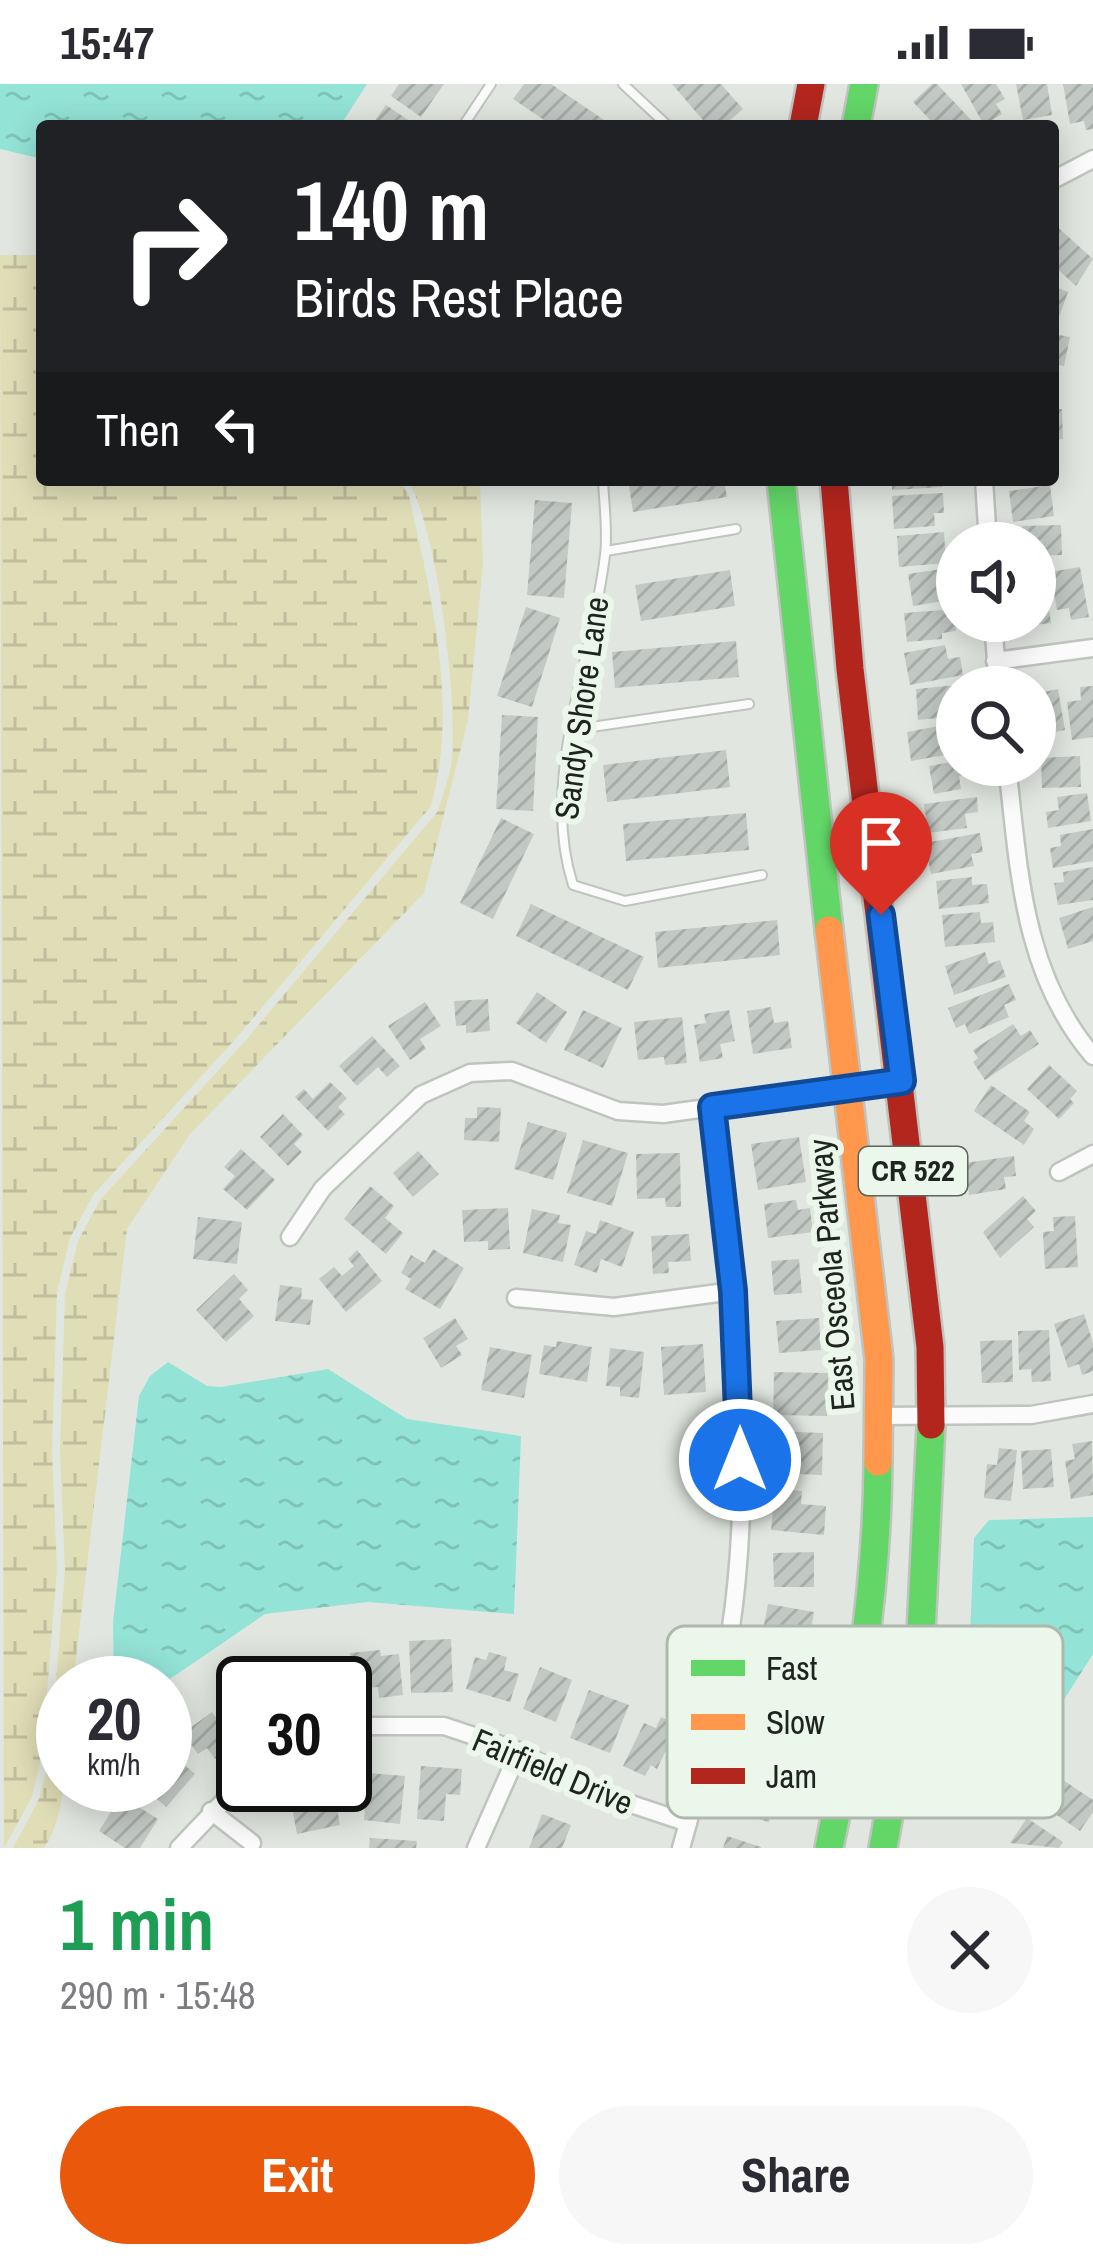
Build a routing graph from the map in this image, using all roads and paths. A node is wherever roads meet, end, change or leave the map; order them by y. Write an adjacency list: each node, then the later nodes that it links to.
1 (491, 84): 5 (lane)
2 (623, 84): 6 (lane)
3 (811, 84): 7 (main road)
4 (864, 84): 8 (main road)
5 (467, 120)
6 (662, 120)
7 (804, 120)
8 (857, 120)
9 (1093, 158): 10 (street)
10 (1059, 177)
11 (603, 486): 17 (lane, Sandy Shore Lane)
12 (781, 486): 28 (main road, East Osceola Parkway / CR 522)
13 (834, 486): 27 (main road, CR 522)
14 (984, 486): 15 (street)
15 (987, 522)
16 (736, 529): 17 (lane)
17 (606, 551): 23 (lane, Sandy Shore Lane)
18 (994, 642): 20 (street)
19 (1093, 648): 20 (street)
20 (995, 661): 21 (street)
21 (996, 666)
22 (748, 704): 23 (lane)
23 (571, 730): 25 (lane, Sandy Shore Lane)
24 (1009, 786): 26 (street)
25 (762, 874)
26 (1093, 1056)
27 (902, 1081): 28 (street); 37 (main road, CR 522)
28 (850, 1088): 29 (street); 36 (main road, East Osceola Parkway / CR 522)
29 (712, 1107): 32 (street); 33 (street)
30 (1093, 1154): 31 (street)
31 (1059, 1172)
32 (290, 1237)
33 (733, 1291): 34 (street); 38 (street)
34 (516, 1298)
35 (1093, 1404): 37 (street)
36 (880, 1416): 37 (street); 39 (main road, East Osceola Parkway / CR 522)
37 (933, 1416): 40 (main road, CR 522)
38 (730, 1626)
39 (868, 1626)
40 (921, 1626)
41 (372, 1726): 42 (street, Fairfield Drive)
42 (519, 1751): 45 (street, Fairfield Drive); 53 (street)
43 (216, 1806): 44 (street)
44 (211, 1811): 51 (street); 52 (street)
45 (667, 1816)
46 (673, 1818): 50 (street, Fairfield Drive)
47 (689, 1818): 50 (street)
48 (834, 1818): 55 (main road, East Osceola Parkway / CR 522)
49 (889, 1818): 56 (main road, CR 522)
50 (688, 1823): 54 (street)
51 (252, 1843)
52 (179, 1848)
53 (476, 1848)
54 (681, 1848)
55 (829, 1848)
56 (884, 1848)

